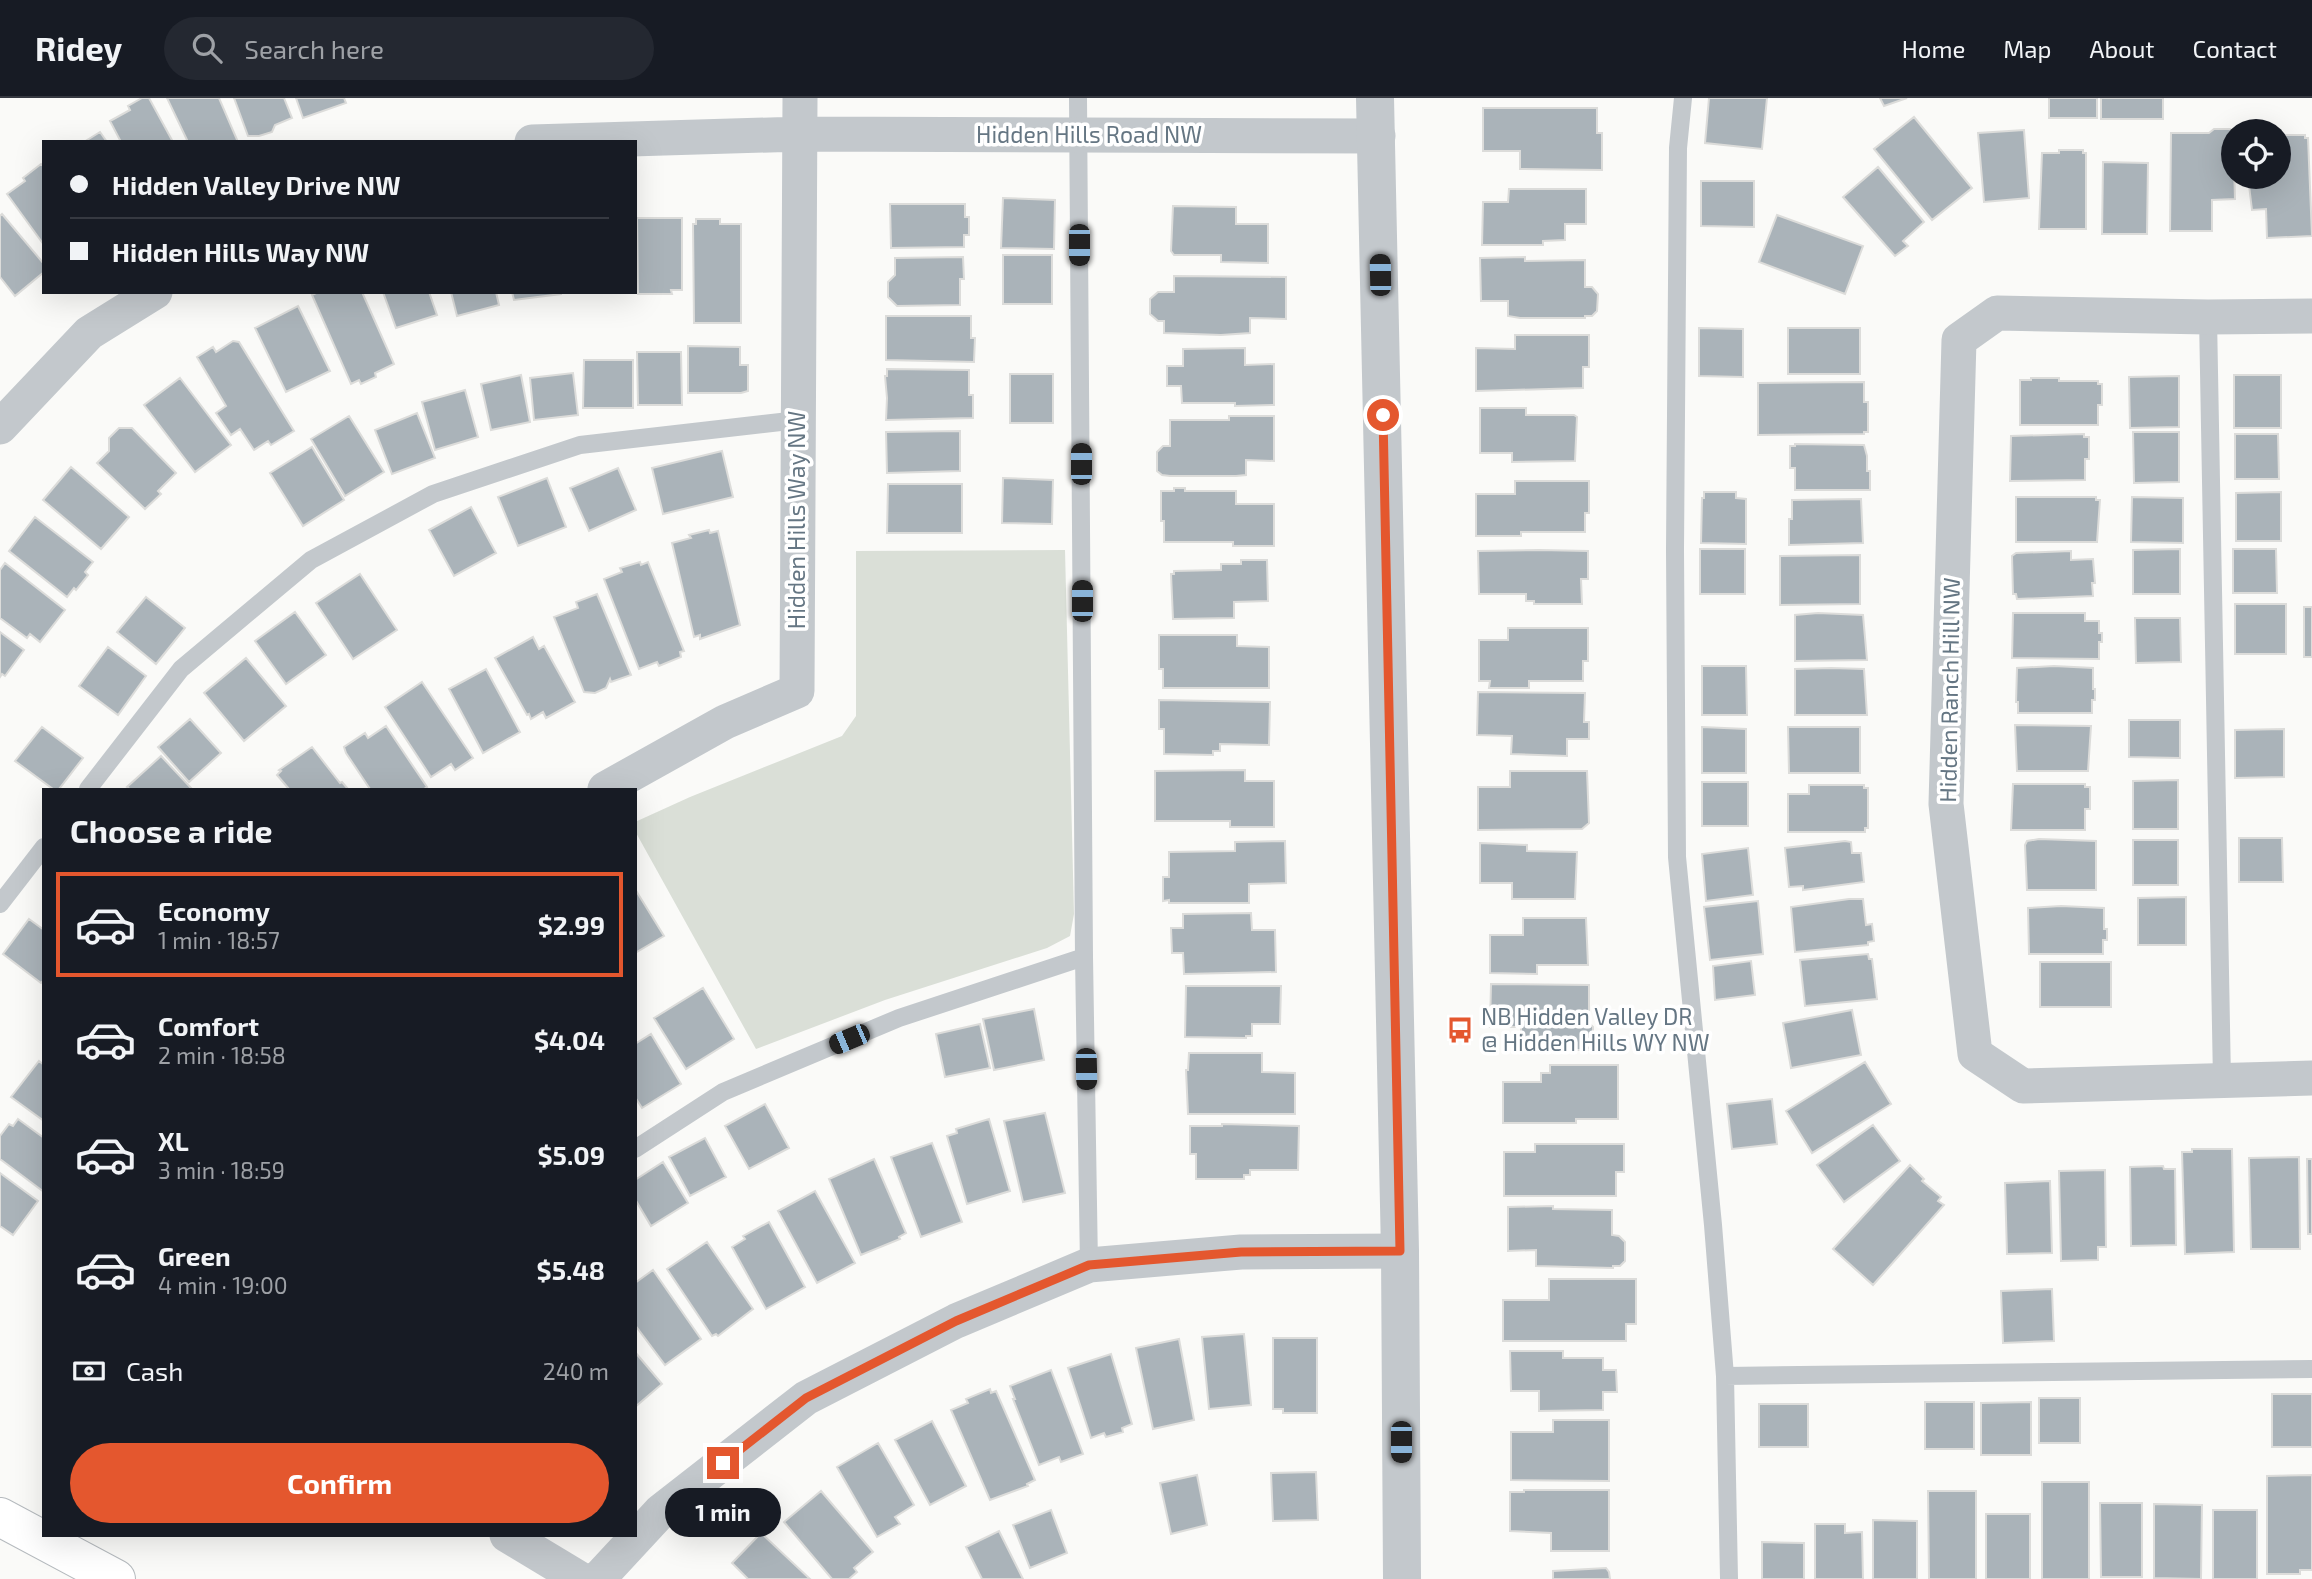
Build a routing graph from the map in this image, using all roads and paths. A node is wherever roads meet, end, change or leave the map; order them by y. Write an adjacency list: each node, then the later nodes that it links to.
1 (800, 98): 6 (street)
2 (1078, 98): 7 (lane)
3 (1375, 98): 8 (street)
4 (1384, 98): 8 (street)
5 (1683, 98): 26 (lane)
6 (801, 134): 7 (street, Hidden Hills Road NW); 9 (street, Hidden Hills Road NW); 13 (street, Hidden Hills Way NW)
7 (1079, 135): 8 (street, Hidden Hills Road NW); 19 (lane)
8 (1378, 136): 23 (street)
9 (599, 140)
10 (152, 294): 14 (street)
11 (2312, 316): 12 (street, Hidden Ranch Hill NW)
12 (2208, 317): 21 (lane); 21 (street, Hidden Ranch Hill NW)
13 (798, 420): 15 (lane); 16 (street, Hidden Hills Way NW)
14 (0, 427)
15 (89, 788)
16 (607, 788)
17 (42, 850): 18 (lane)
18 (0, 904)
19 (1084, 957): 22 (lane); 24 (lane)
20 (2312, 1078): 21 (street, Hidden Ranch Hill NW)
21 (2222, 1081)
22 (637, 1148)
23 (1400, 1251): 24 (street); 34 (street)
24 (1089, 1265): 30 (street)
25 (2312, 1369): 26 (lane)
26 (1725, 1376): 35 (lane)
27 (0, 1517): 31 (main road)
28 (510, 1537): 32 (street)
29 (637, 1537): 33 (street)
30 (637, 1537)
31 (116, 1579)
32 (580, 1579)
33 (598, 1579)
34 (1402, 1579)
35 (1729, 1579)

